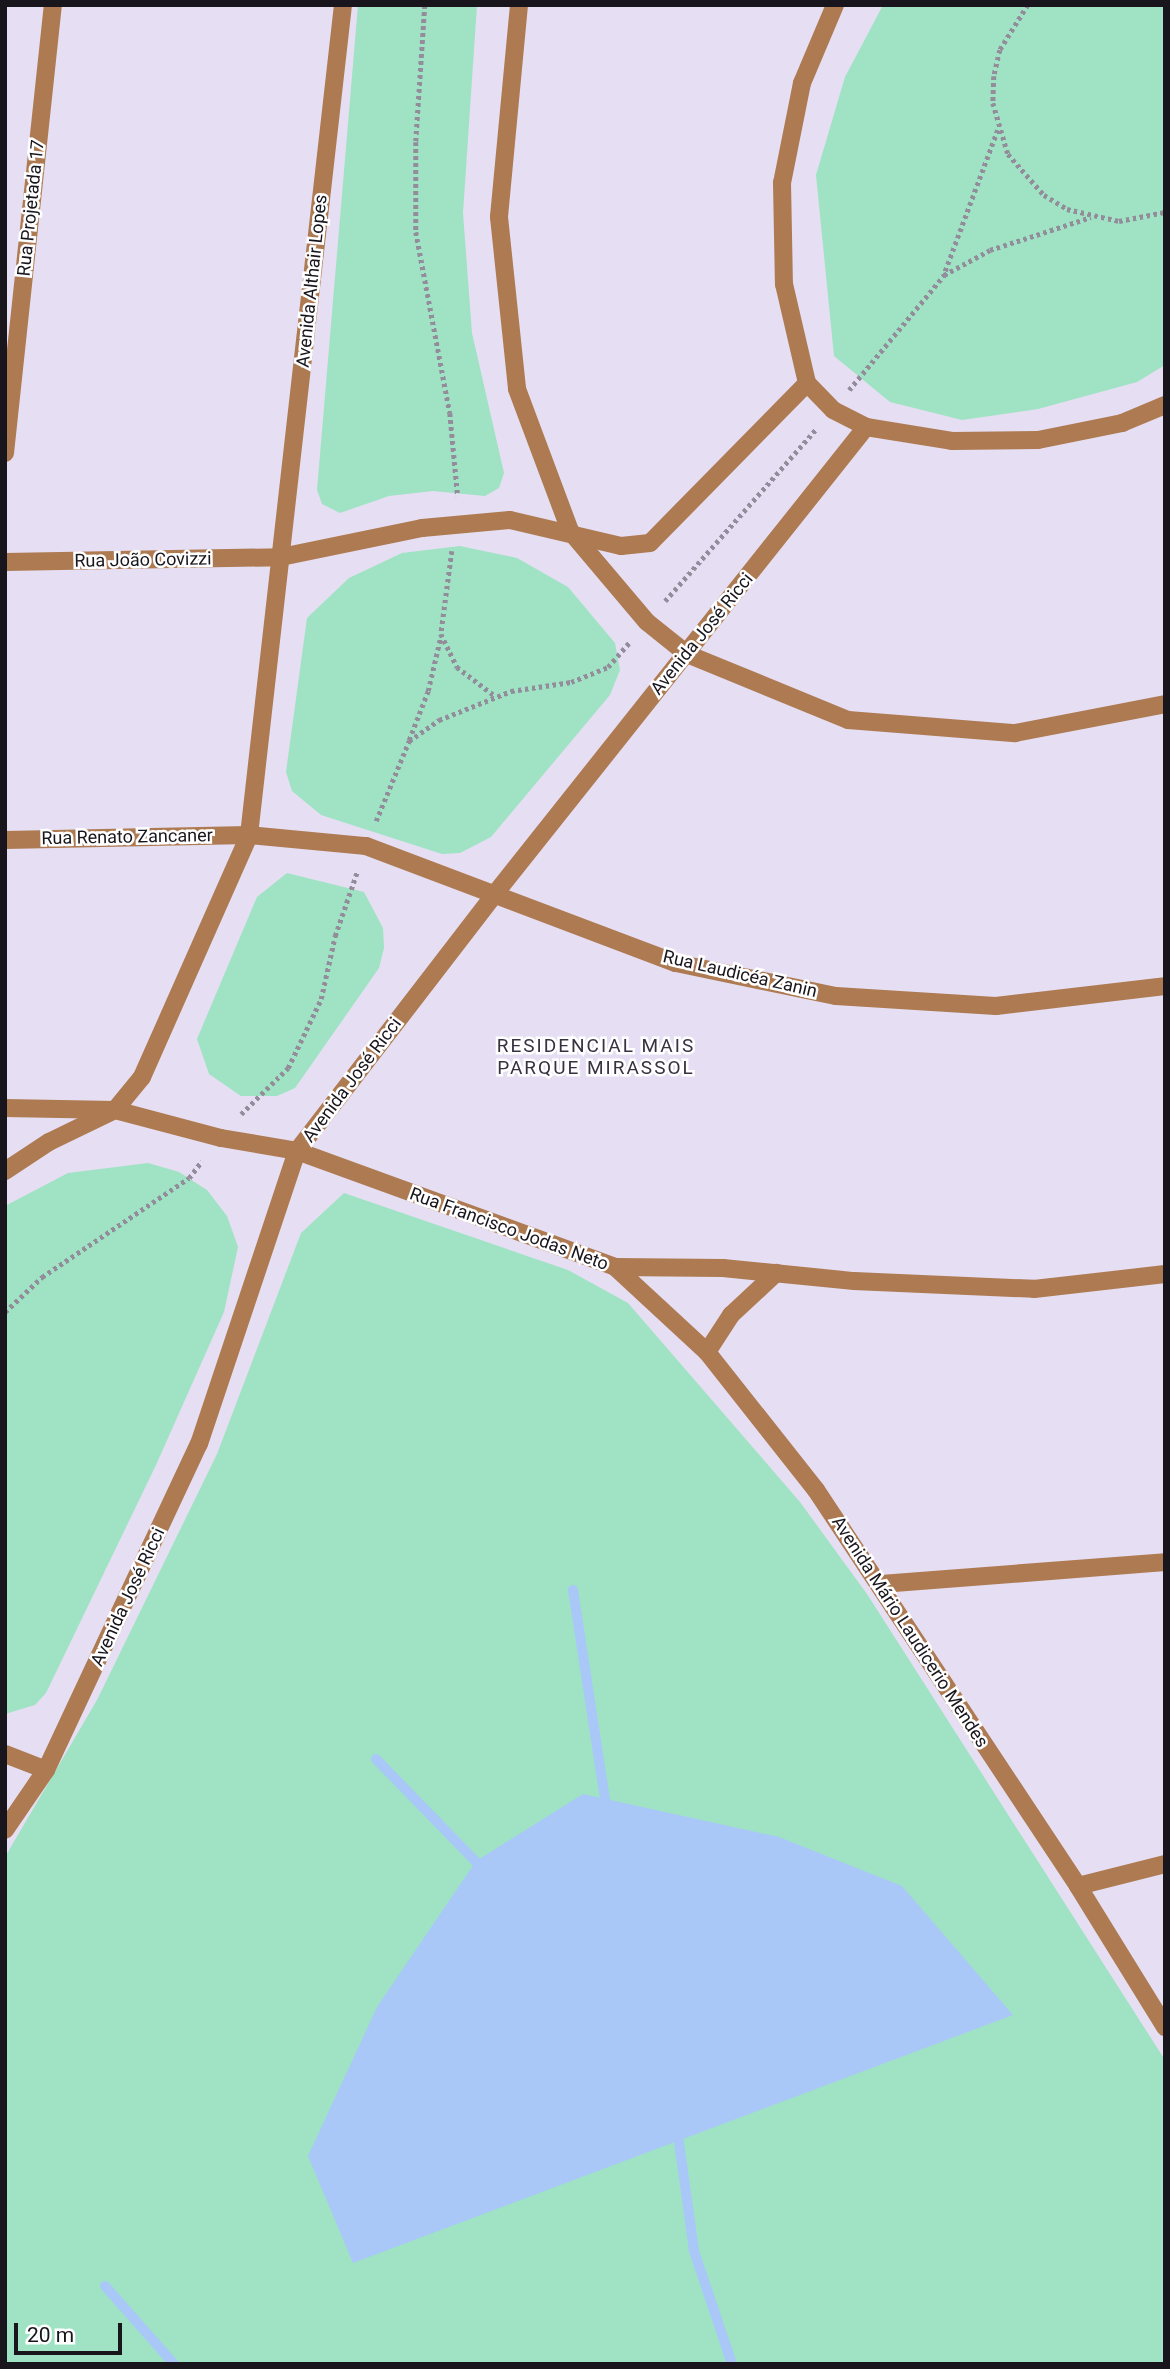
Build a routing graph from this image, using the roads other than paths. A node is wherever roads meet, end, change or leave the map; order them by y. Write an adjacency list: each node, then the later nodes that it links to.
1 (53, 5): 8 (street, Rua Projetada 17)
2 (343, 5): 10 (street, Avenida Althair Lopes)
3 (519, 5): 9 (street)
4 (835, 5): 5 (street)
5 (807, 383): 7 (street); 9 (street)
6 (1165, 405): 7 (street)
7 (866, 427): 12 (street, Avenida José Ricci)
8 (5, 453)
9 (570, 531): 10 (street); 12 (street)
10 (281, 557): 11 (street, Rua João Covizzi); 14 (street)
11 (5, 562)
12 (687, 654): 13 (street); 16 (street, Avenida José Ricci)
13 (1165, 704)
14 (249, 835): 15 (street, Rua Renato Zancaner); 16 (street, Rua Laudicéa Zanin); 19 (street)
15 (5, 840)
16 (494, 895): 17 (street, Rua Laudicéa Zanin); 20 (street, Avenida José Ricci)
17 (1165, 986)
18 (5, 1108): 19 (street, Rua Francisco Jodas Neto)
19 (115, 1110): 20 (street, Rua Francisco Jodas Neto); 21 (street)
20 (297, 1151): 22 (street, Rua Francisco Jodas Neto); 29 (street, Avenida José Ricci)
21 (5, 1171)
22 (615, 1267): 23 (street, Rua Francisco Jodas Neto); 25 (street, Avenida Mário Laudicerio Mendes)
23 (776, 1273): 24 (street, Rua Francisco Jodas Neto); 25 (street)
24 (1165, 1273)
25 (707, 1352): 27 (street, Avenida Mário Laudicerio Mendes)
26 (1165, 1562): 27 (street)
27 (881, 1584): 32 (street, Avenida Mário Laudicerio Mendes)
28 (5, 1754): 29 (street)
29 (46, 1770): 30 (street, Avenida José Ricci)
30 (5, 1830)
31 (1165, 1864): 32 (street)
32 (1078, 1886): 33 (street, Avenida Mário Laudicerio Mendes)
33 (1165, 2027)

